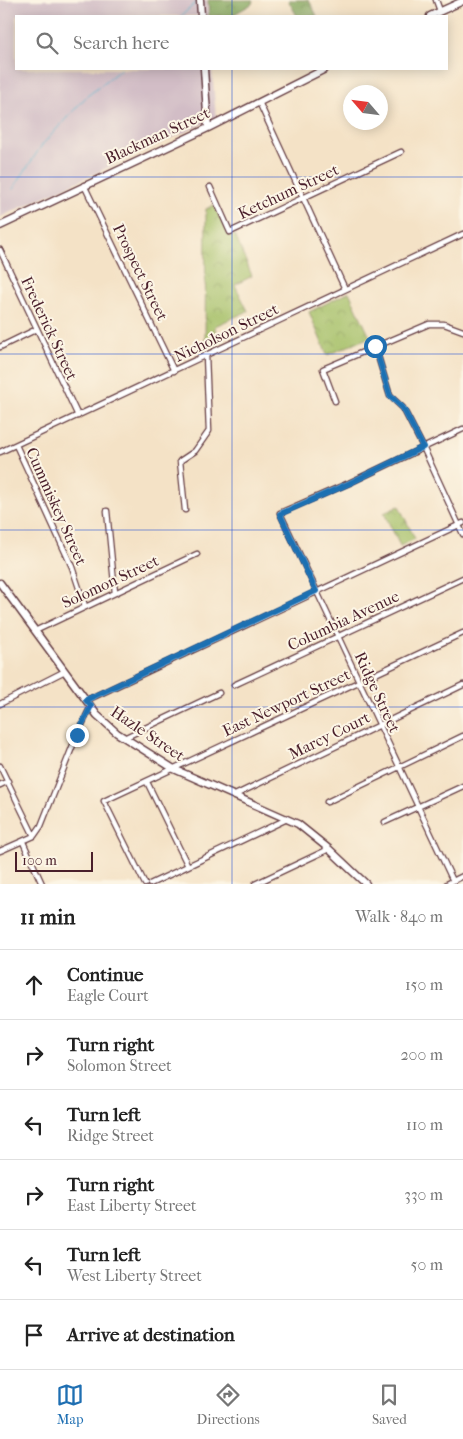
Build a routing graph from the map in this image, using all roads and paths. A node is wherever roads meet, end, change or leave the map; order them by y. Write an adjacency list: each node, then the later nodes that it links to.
1 (200, 0): 5 (main road)
2 (436, 0): 4 (street)
3 (463, 1): 4 (main road)
4 (440, 11): 6 (main road)
5 (201, 15)
6 (432, 15)
7 (204, 70): 10 (main road)
8 (323, 70): 9 (main road, Blackman Street)
9 (259, 102): 10 (main road, Blackman Street); 14 (street)
10 (208, 128): 12 (main road, Blackman Street)
11 (401, 152): 14 (street, Ketchum Street)
12 (84, 185): 15 (main road, Blackman Street); 24 (street, Prospect Street)
13 (210, 187): 14 (street, Ketchum Street)
14 (303, 198): 18 (street)
15 (0, 226)
16 (463, 234): 18 (street, Nicholson Street)
17 (0, 250): 19 (street, Frederick Street)
18 (345, 289): 23 (street, Nicholson Street)
19 (37, 329): 22 (street); 26 (street, Frederick Street)
20 (463, 331): 21 (street)
21 (375, 346): 25 (street); 29 (street)
22 (0, 347)
23 (206, 355): 24 (street, Nicholson Street); 31 (street)
24 (174, 371): 26 (street, Nicholson Street)
25 (335, 401)
26 (78, 416): 28 (street, Nicholson Street)
27 (463, 429): 29 (street)
28 (16, 445): 30 (street, Nicholson Street); 40 (street, Cummiskey Street)
29 (423, 447): 33 (street); 38 (street, Ridge Street)
30 (0, 452)
31 (185, 510)
32 (107, 511): 39 (street)
33 (461, 524): 34 (street); 38 (street)
34 (463, 534)
35 (197, 554): 39 (street, Solomon Street)
36 (463, 578): 43 (street, Columbia Avenue)
37 (1, 586): 41 (main road, Hazle Street)
38 (316, 591): 43 (street, Ridge Street); 49 (street)
39 (114, 593): 40 (street, Solomon Street)
40 (85, 606): 41 (street, Solomon Street)
41 (35, 631): 44 (main road, Hazle Street)
42 (463, 633): 45 (street, East Newport Street)
43 (339, 636): 45 (street, Ridge Street); 46 (street, Columbia Avenue)
44 (65, 672): 49 (main road, Hazle Street); 50 (street)
45 (359, 681): 51 (street, Ridge Street); 56 (street, East Newport Street)
46 (234, 685)
47 (463, 685): 51 (street, Marcy Court)
48 (219, 693): 53 (street)
49 (89, 703): 53 (main road, Hazle Street); 66 (street)
50 (0, 704)
51 (380, 725): 55 (street, Ridge Street); 61 (street, Marcy Court)
52 (463, 736): 55 (street)
53 (124, 738): 56 (main road, Hazle Street)
54 (0, 766): 57 (street)
55 (399, 766): 62 (street); 63 (street, Ridge Street)
56 (174, 769): 58 (street, East Newport Street); 61 (main road, Hazle Street)
57 (8, 782): 59 (street); 66 (street)
58 (147, 782): 70 (street); 74 (street, East Newport Street)
59 (0, 785)
60 (463, 786): 63 (street)
61 (233, 796): 64 (main road, Hazle Street)
62 (327, 802)
63 (418, 807): 65 (street); 72 (street, Ridge Street)
64 (288, 818): 68 (main road, Hazle Street); 70 (street)
65 (385, 822)
66 (34, 836): 67 (street)
67 (23, 842): 69 (street); 73 (street)
68 (329, 849): 76 (street); 77 (main road, Hazle Street)
69 (0, 851)
70 (188, 866): 75 (street)
71 (463, 876): 72 (street)
72 (453, 881): 78 (street)
73 (42, 884)
74 (145, 884)
75 (150, 884)
76 (256, 884)
77 (365, 884)
78 (447, 884)

